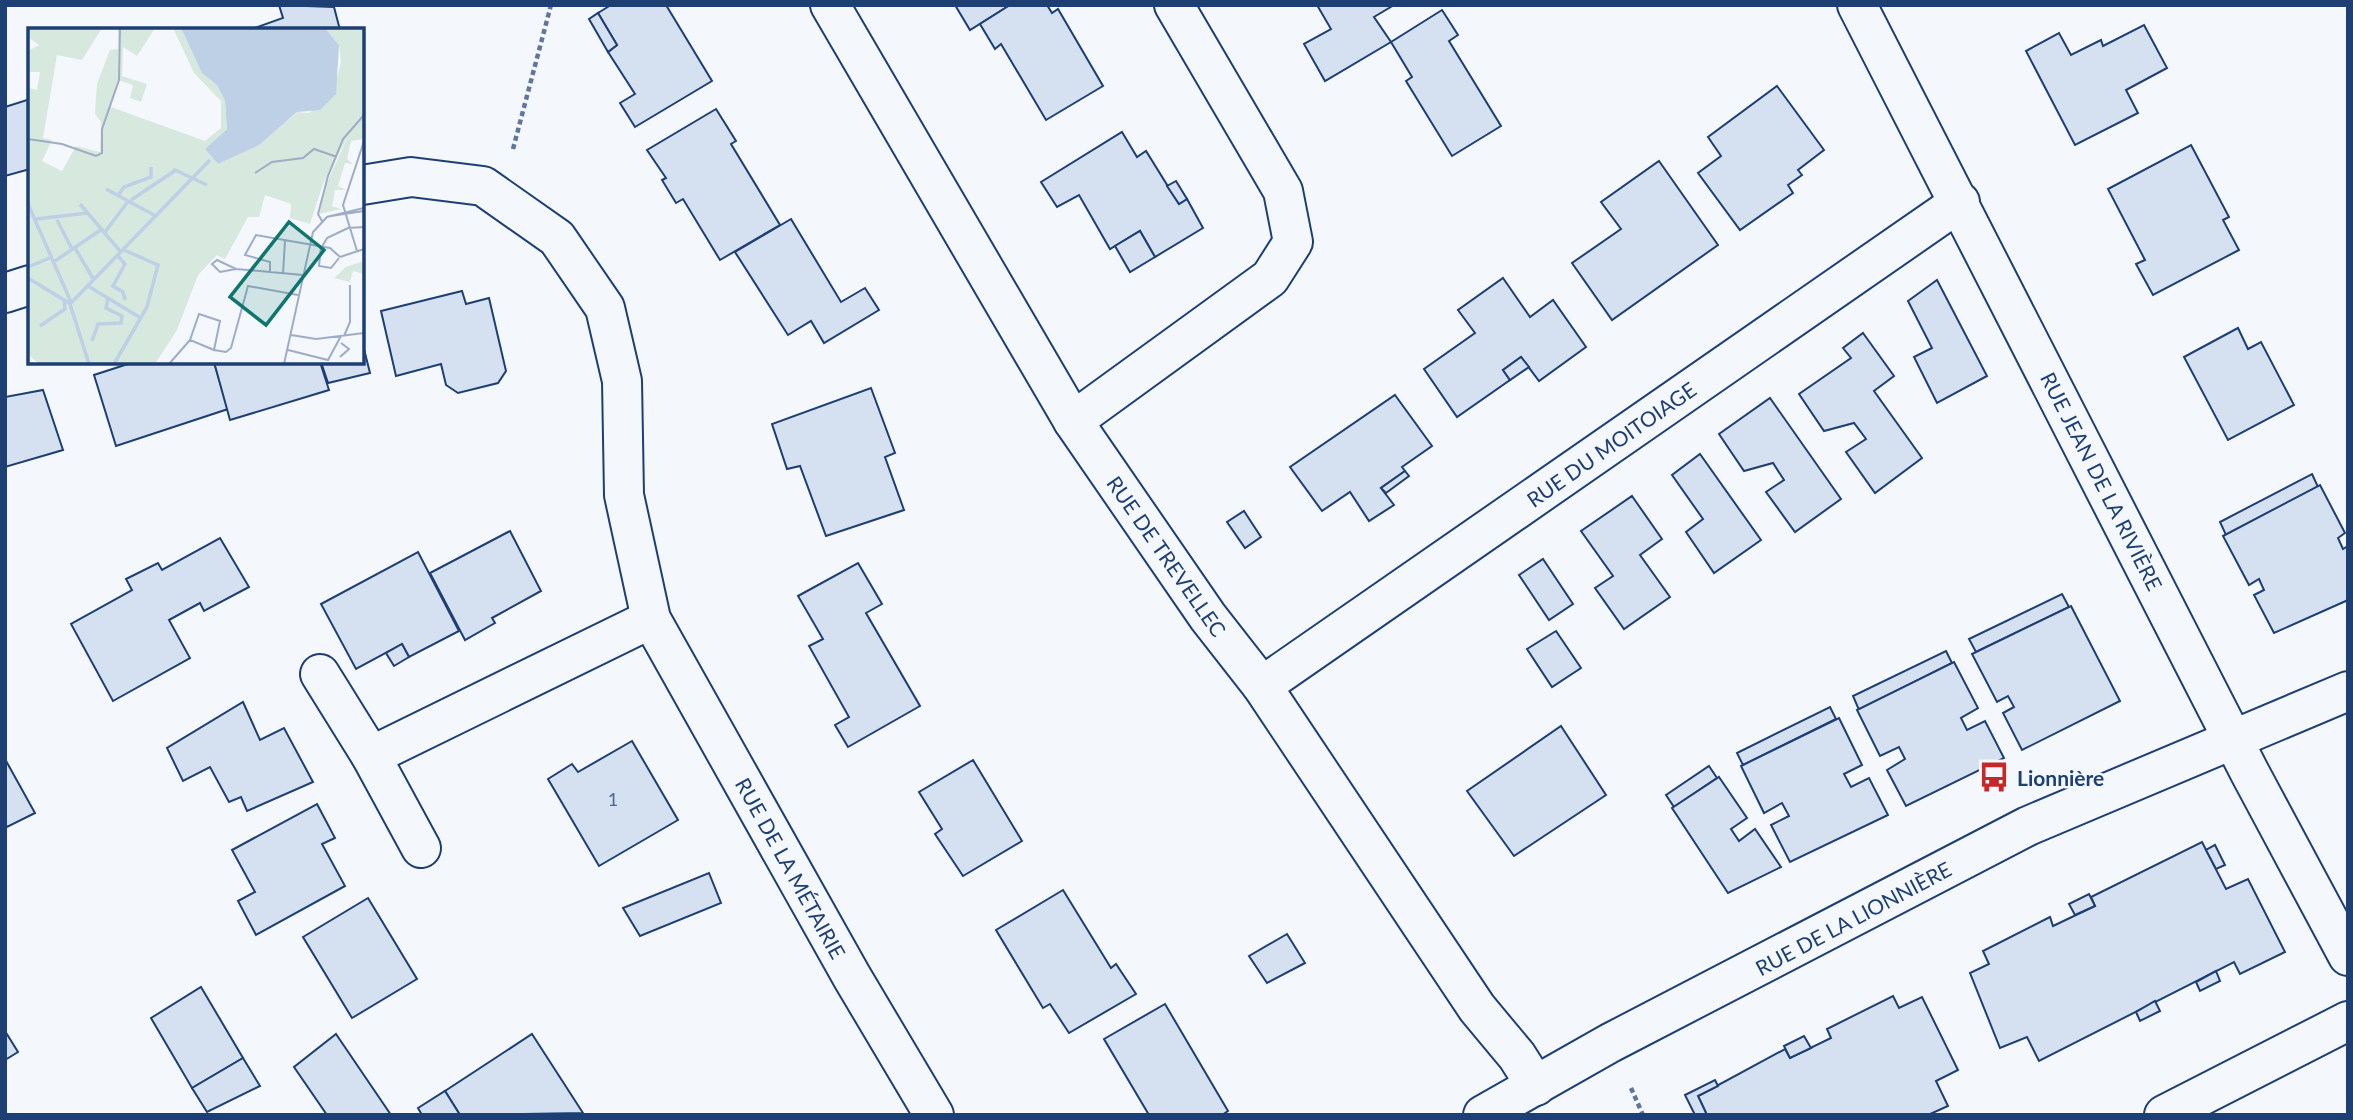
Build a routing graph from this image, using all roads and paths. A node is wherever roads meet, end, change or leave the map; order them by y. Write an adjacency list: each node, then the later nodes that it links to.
1 (551, 5): 6 (path)
2 (830, 5): 10 (street, RUE DE TREVELLEC)
3 (1174, 5): 10 (street)
4 (1857, 5): 7 (street, RUE JEAN DE LA RIVIÈRE)
5 (364, 185): 6 (street, RUE DE LA MÉTAIRIE)
6 (500, 197): 11 (street, RUE DE LA MÉTAIRIE)
7 (1960, 202): 13 (street, RUE DU MOITOIAGE); 15 (street, RUE JEAN DE LA RIVIÈRE)
8 (28, 286): 9 (street)
9 (5, 293)
10 (1073, 421): 13 (street, RUE DE TREVELLEC)
11 (651, 619): 16 (street); 21 (street, RUE DE LA MÉTAIRIE)
12 (320, 674): 16 (street)
13 (1262, 686): 20 (street, RUE DE TREVELLEC)
14 (2348, 691): 15 (street, RUE DE LA LIONNIÈRE)
15 (2233, 738): 18 (street, RUE JEAN DE LA RIVIÈRE); 20 (street, RUE DE LA LIONNIÈRE)
16 (371, 756): 17 (street)
17 (421, 848)
18 (2348, 956)
19 (2348, 1021): 23 (street)
20 (1536, 1086): 22 (street, RUE DE LA LIONNIÈRE)
21 (934, 1115)
22 (1483, 1115)
23 (2164, 1115)

